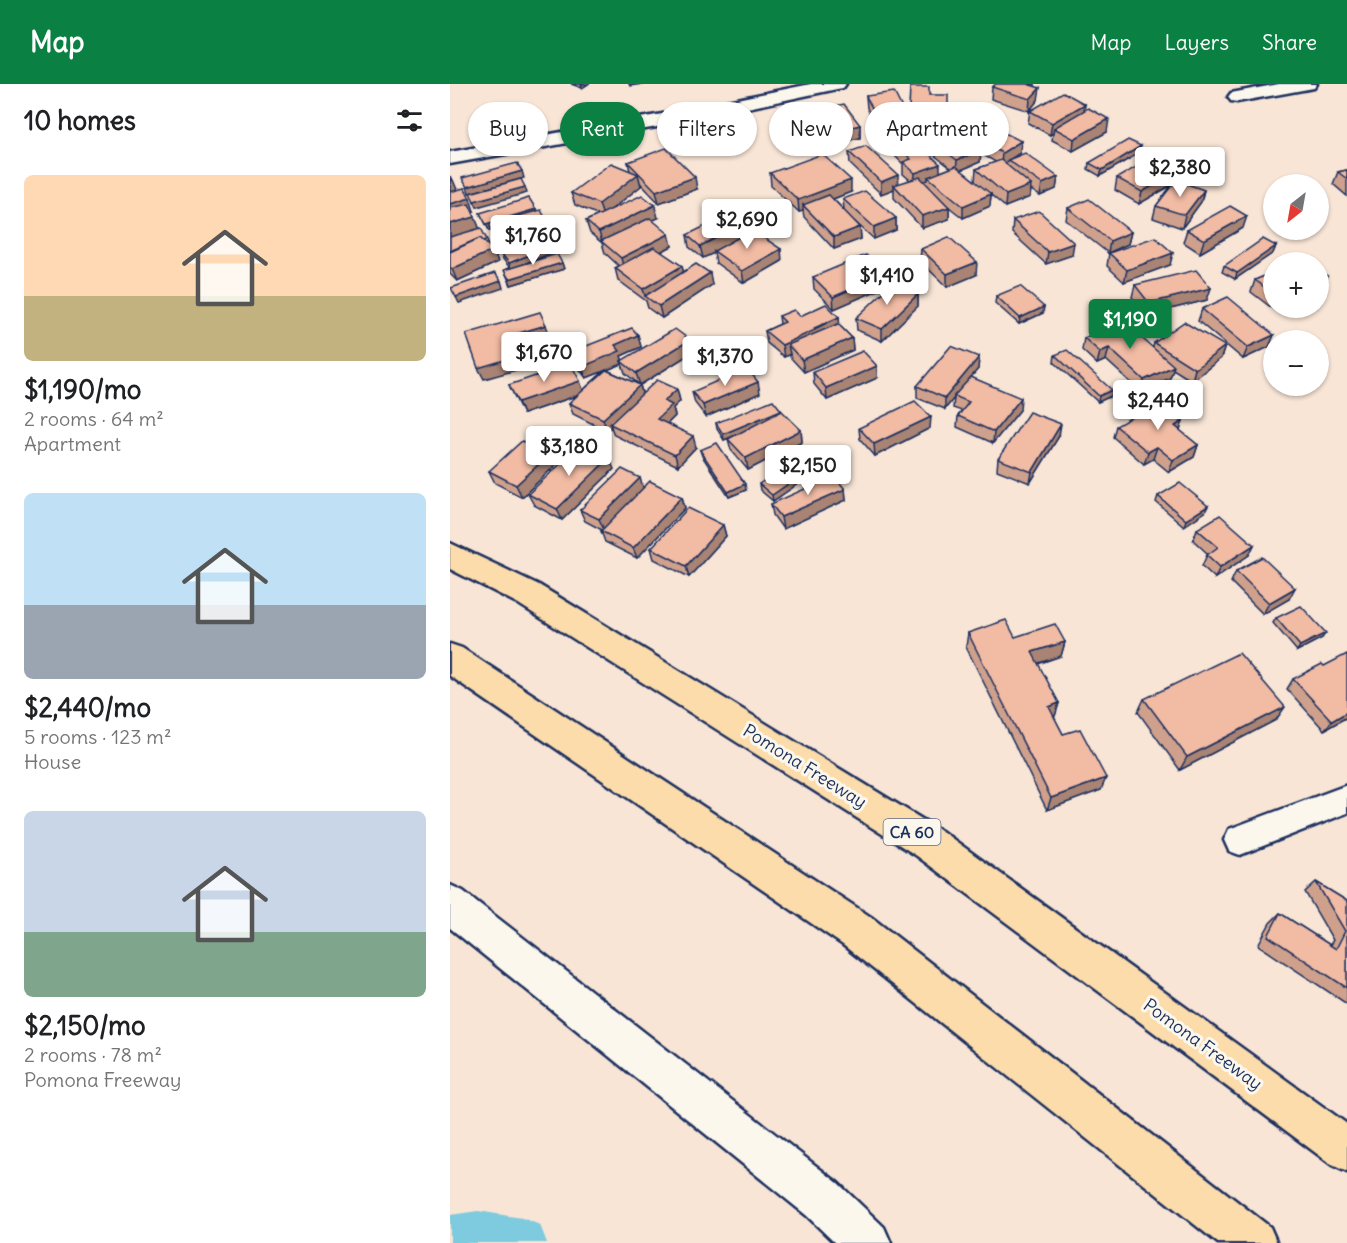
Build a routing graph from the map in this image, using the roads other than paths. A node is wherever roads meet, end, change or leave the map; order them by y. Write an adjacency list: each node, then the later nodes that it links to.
1 (837, 84): 4 (street)
2 (1308, 84): 3 (street)
3 (1237, 97)
4 (450, 158)
5 (450, 555): 10 (highway, Pomona Freeway / CA 60)
6 (450, 658): 12 (highway)
7 (1347, 799): 8 (street)
8 (1240, 840)
9 (450, 904): 11 (street)
10 (1347, 1150)
11 (868, 1243)
12 (1254, 1243)

